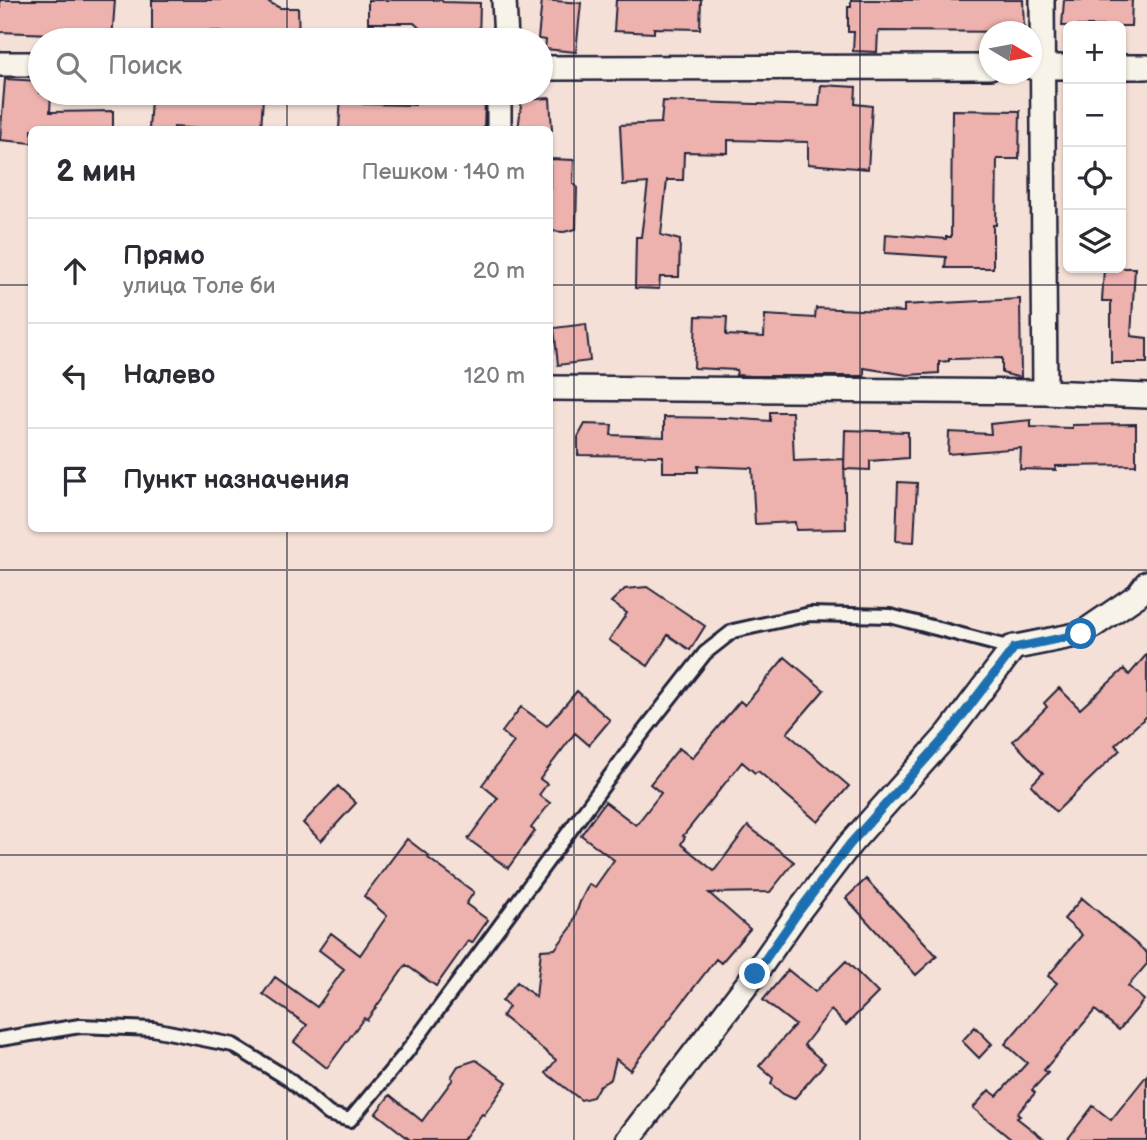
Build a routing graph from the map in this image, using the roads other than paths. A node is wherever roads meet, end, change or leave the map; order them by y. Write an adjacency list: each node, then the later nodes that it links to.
1 (504, 0): 4 (street)
2 (1042, 0): 3 (street)
3 (1040, 21)
4 (505, 28)
5 (0, 64): 6 (street)
6 (28, 64)
7 (1042, 66): 9 (street)
8 (979, 67): 12 (street)
9 (1063, 67)
10 (1126, 67): 11 (street)
11 (1147, 67)
12 (553, 68)
13 (1037, 84): 17 (street)
14 (499, 105): 15 (street)
15 (499, 126)
16 (553, 387): 17 (street)
17 (1045, 392): 18 (street)
18 (1147, 396)
19 (1147, 583): 20 (street)
20 (1013, 648): 21 (lane); 22 (street)
21 (0, 1039)
22 (628, 1140)

